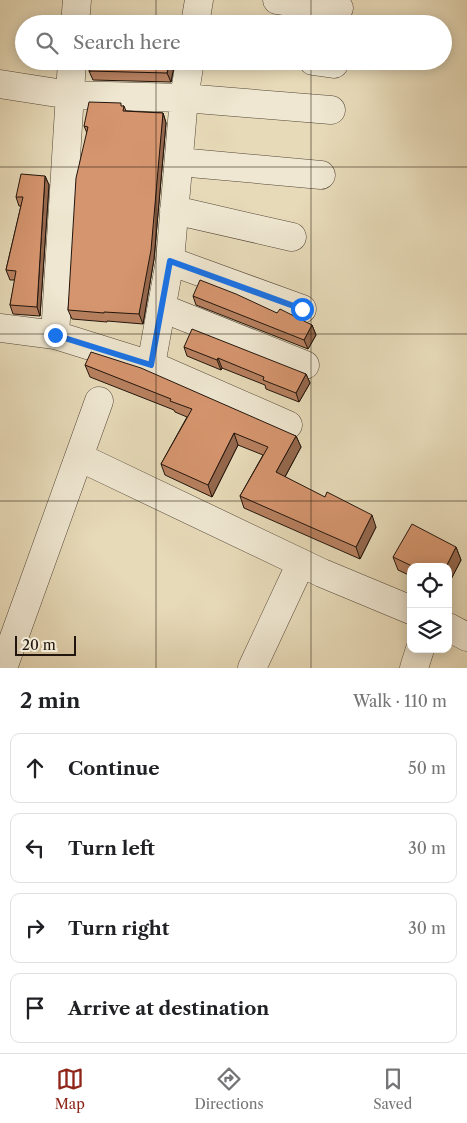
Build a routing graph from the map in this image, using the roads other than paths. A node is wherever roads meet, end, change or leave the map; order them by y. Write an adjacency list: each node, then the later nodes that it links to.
1 (77, 0): 5 (street)
2 (199, 0): 6 (street)
3 (277, 0): 4 (street)
4 (339, 8)
5 (76, 15)
6 (196, 15)
7 (71, 70): 10 (street)
8 (189, 70): 11 (street)
9 (0, 84): 10 (street)
10 (70, 95): 11 (street); 21 (street)
11 (184, 98): 12 (street); 13 (street)
12 (331, 110)
13 (179, 162): 14 (street); 15 (street)
14 (321, 175)
15 (174, 210): 16 (street); 17 (street)
16 (292, 236)
17 (170, 261): 18 (street); 19 (street)
18 (162, 308): 22 (street); 23 (street)
19 (302, 309)
20 (0, 328): 21 (street)
21 (55, 335): 22 (street)
22 (151, 365): 25 (street)
23 (305, 365)
24 (99, 401): 26 (street)
25 (288, 425)
26 (78, 457): 27 (street); 32 (street)
27 (301, 563): 28 (street); 33 (street)
28 (407, 608)
29 (452, 629): 30 (street)
30 (467, 637)
31 (419, 653): 34 (street)
32 (3, 668)
33 (252, 668)
34 (414, 668)

